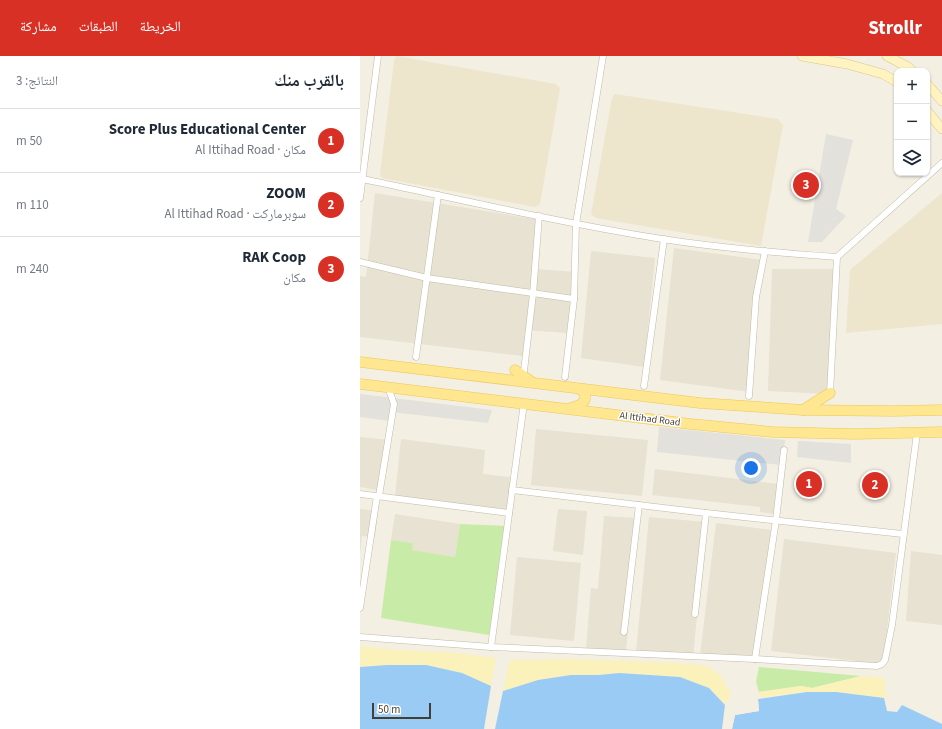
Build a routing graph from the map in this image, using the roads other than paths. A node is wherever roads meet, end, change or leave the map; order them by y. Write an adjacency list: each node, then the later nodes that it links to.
1 (378, 56): 12 (street)
2 (602, 56): 16 (street)
3 (802, 56): 6 (main road)
4 (887, 56): 5 (main road)
5 (907, 68)
6 (894, 80)
7 (930, 87): 8 (main road)
8 (942, 101)
9 (930, 115): 10 (main road)
10 (942, 129)
11 (942, 163): 19 (street)
12 (363, 179): 13 (street); 14 (street)
13 (438, 195): 15 (street); 21 (street)
14 (360, 198)
15 (539, 216): 16 (street); 22 (street)
16 (576, 224): 17 (street); 23 (street)
17 (664, 239): 18 (street); 30 (street)
18 (765, 252): 19 (street); 34 (street)
19 (837, 257): 33 (street)
20 (360, 262): 21 (street)
21 (427, 278): 22 (street); 24 (street)
22 (533, 294): 23 (street); 26 (street)
23 (574, 299): 27 (street)
24 (416, 357)
25 (360, 362): 28 (main road)
26 (519, 371): 28 (main road)
27 (565, 377)
28 (533, 383): 32 (main road)
29 (360, 384): 31 (main road, Al Ittihad Road)
30 (644, 386)
31 (388, 387): 35 (main road, Al Ittihad Road); 44 (street)
32 (580, 389): 36 (main road); 37 (main road)
33 (830, 393): 37 (main road)
34 (749, 396)
35 (524, 403): 36 (main road, Al Ittihad Road); 42 (street)
36 (570, 409): 40 (main road, Al Ittihad Road)
37 (803, 410): 38 (main road)
38 (942, 410)
39 (942, 432): 40 (main road, Al Ittihad Road)
40 (917, 433): 49 (street)
41 (784, 450): 48 (street)
42 (512, 490): 45 (street); 46 (street)
43 (360, 494): 44 (street)
44 (378, 496): 46 (street); 50 (street)
45 (639, 505): 47 (street); 52 (street)
46 (509, 513): 54 (street)
47 (706, 513): 48 (street); 51 (street)
48 (776, 520): 49 (street); 55 (street)
49 (903, 534): 55 (street)
50 (360, 608)
51 (695, 614)
52 (624, 632)
53 (360, 636): 54 (street)
54 (491, 647): 55 (street)
55 (755, 659)

